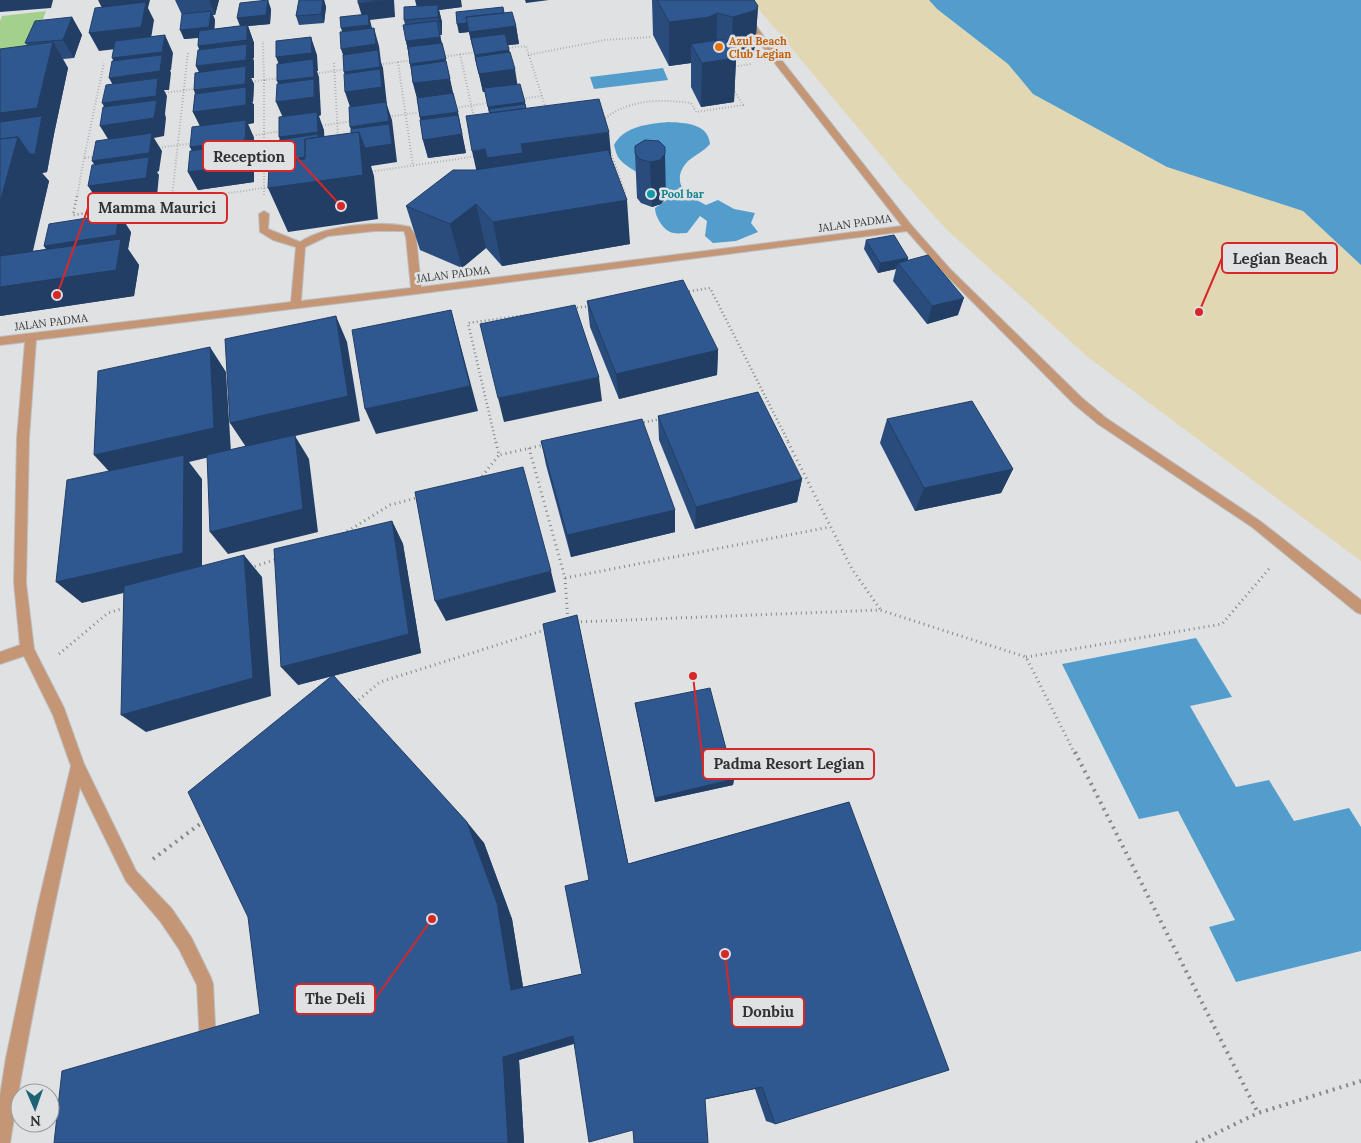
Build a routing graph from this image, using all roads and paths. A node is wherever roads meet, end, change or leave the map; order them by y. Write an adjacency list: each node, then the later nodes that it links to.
1 (733, 0): 11 (street)
2 (651, 37): 8 (path)
3 (263, 40): 21 (path)
4 (498, 49): 8 (path)
5 (188, 52): 25 (path)
6 (479, 52): 7 (path)
7 (460, 54): 9 (path); 30 (path)
8 (528, 55): 27 (path)
9 (434, 58)
10 (416, 60): 12 (path)
11 (778, 60): 17 (path); 59 (street)
12 (398, 62): 15 (path); 33 (path)
13 (104, 63): 51 (path)
14 (334, 63): 18 (path)
15 (370, 66)
16 (352, 68): 18 (path)
17 (726, 68)
18 (334, 71): 19 (path); 39 (path)
19 (308, 74)
20 (281, 78): 21 (path)
21 (264, 80): 22 (path); 42 (path)
22 (246, 82)
23 (729, 83): 38 (path)
24 (202, 88): 25 (path)
25 (184, 90): 26 (path); 46 (path)
26 (155, 94)
27 (542, 96): 28 (path); 34 (path)
28 (515, 99)
29 (489, 103): 30 (path)
30 (471, 105): 31 (path); 37 (path)
31 (452, 108)
32 (424, 112): 33 (path)
33 (404, 114): 35 (path); 52 (path)
34 (548, 115)
35 (385, 117)
36 (356, 121): 39 (path)
37 (475, 122)
38 (601, 122)
39 (337, 124): 40 (path); 44 (path)
40 (318, 126)
41 (282, 131): 42 (path)
42 (264, 134): 43 (path); 55 (path)
43 (245, 136)
44 (338, 141)
45 (197, 143): 46 (path)
46 (178, 145): 47 (path); 57 (path)
47 (150, 149)
48 (610, 150): 56 (path)
49 (103, 155): 51 (path)
50 (482, 155): 52 (path)
51 (84, 158): 57 (path)
52 (413, 166): 53 (path)
53 (368, 172)
54 (273, 186): 55 (path)
55 (264, 188): 57 (path)
56 (625, 193)
57 (172, 201)
58 (264, 214): 60 (street)
59 (909, 228): 61 (street, JALAN PADMA); 78 (street)
60 (301, 246): 61 (street); 64 (street)
61 (416, 291): 64 (street, JALAN PADMA)
62 (681, 293): 76 (path)
63 (594, 305): 65 (path)
64 (296, 306): 67 (street, JALAN PADMA)
65 (565, 309)
66 (536, 314): 73 (path)
67 (31, 337): 68 (street, JALAN PADMA); 89 (street)
68 (0, 341)
69 (670, 417): 70 (path)
70 (632, 425)
71 (548, 444): 72 (path)
72 (529, 448): 73 (path); 81 (path)
73 (499, 455): 74 (path)
74 (476, 482)
75 (429, 495): 77 (path)
76 (830, 527): 81 (path); 84 (path)
77 (342, 534)
78 (1287, 547): 83 (street); 90 (path)
79 (279, 559): 80 (path)
80 (241, 571)
81 (565, 578): 85 (path)
82 (136, 604): 92 (path)
83 (1361, 608)
84 (880, 610): 85 (path); 90 (path)
85 (568, 622): 86 (path); 88 (path)
86 (559, 625)
87 (550, 628): 93 (path)
88 (569, 632)
89 (27, 649): 91 (street); 92 (street)
90 (1026, 657): 99 (path)
91 (0, 658)
92 (37, 672): 94 (street)
93 (349, 707)
94 (78, 766): 96 (street); 100 (street)
95 (209, 817): 96 (path)
96 (131, 876): 97 (street)
97 (208, 1047)
98 (1361, 1081): 99 (path)
99 (1258, 1113): 101 (path)
100 (1, 1143)
101 (1196, 1143)

